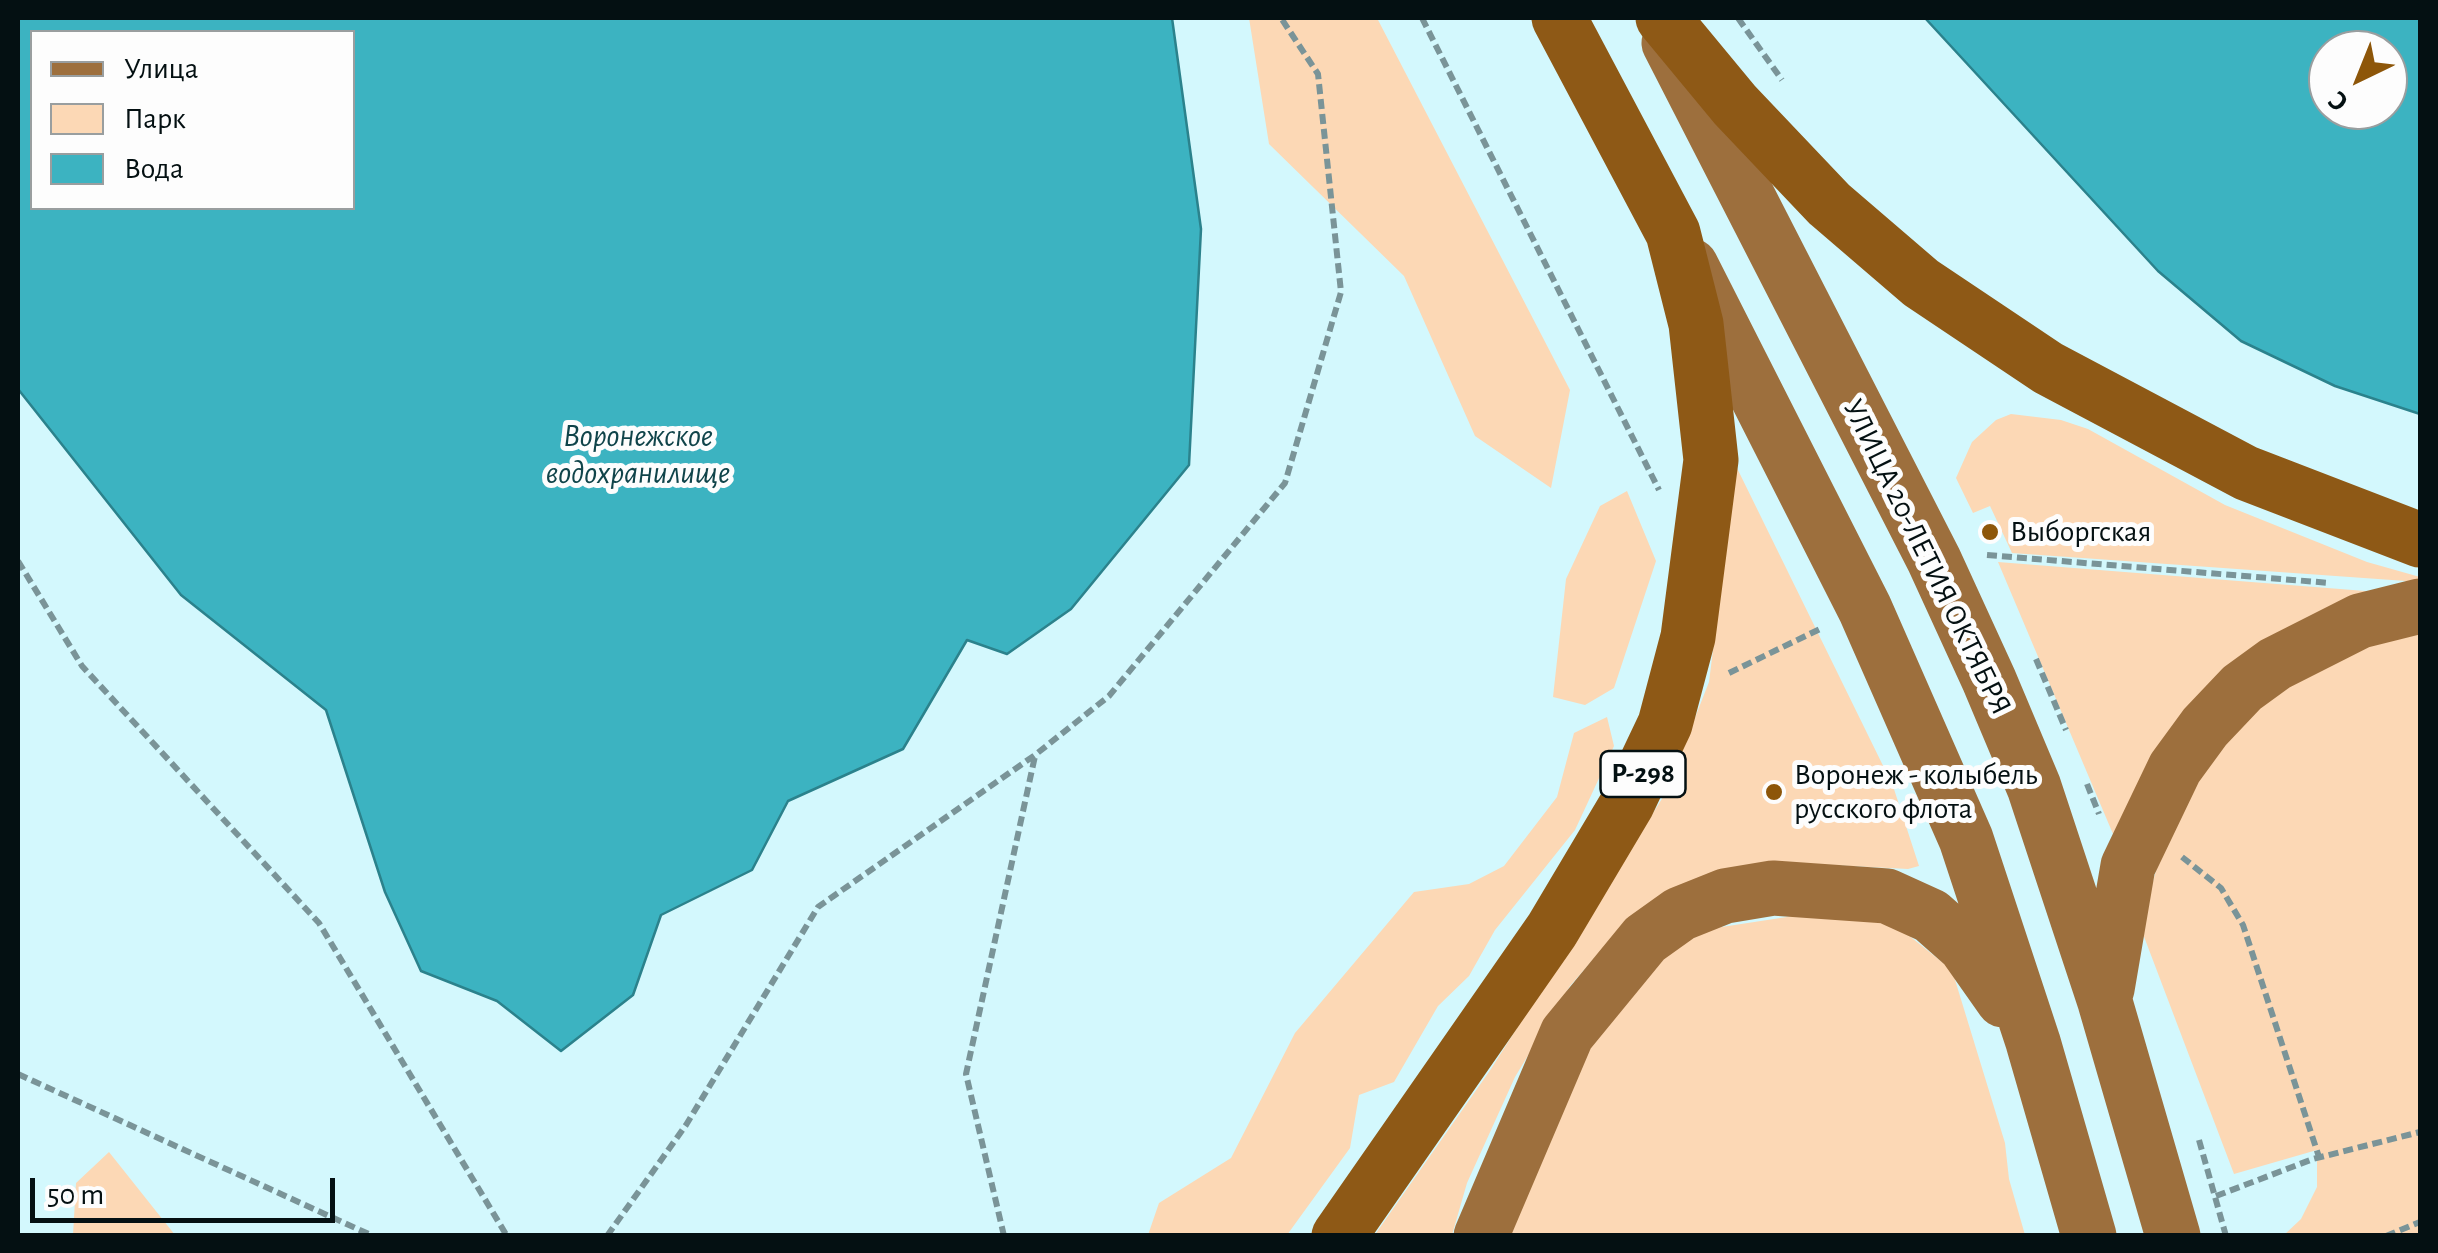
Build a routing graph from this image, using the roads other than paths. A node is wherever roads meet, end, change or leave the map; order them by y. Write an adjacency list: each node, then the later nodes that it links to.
1 (1559, 18): 3 (highway, Р-298)
2 (1660, 18): 4 (highway); 6 (main road, УЛИЦА 20-ЛЕТИЯ ОКТЯБРЯ)
3 (1673, 233): 7 (main road); 9 (highway, Р-298)
4 (2420, 540)
5 (2420, 606): 6 (main road)
6 (2105, 1002): 8 (main road, УЛИЦА 20-ЛЕТИЯ ОКТЯБРЯ)
7 (2033, 1042): 10 (main road); 11 (main road)
8 (2186, 1215)
9 (1339, 1236)
10 (1481, 1236)
11 (2089, 1236)

